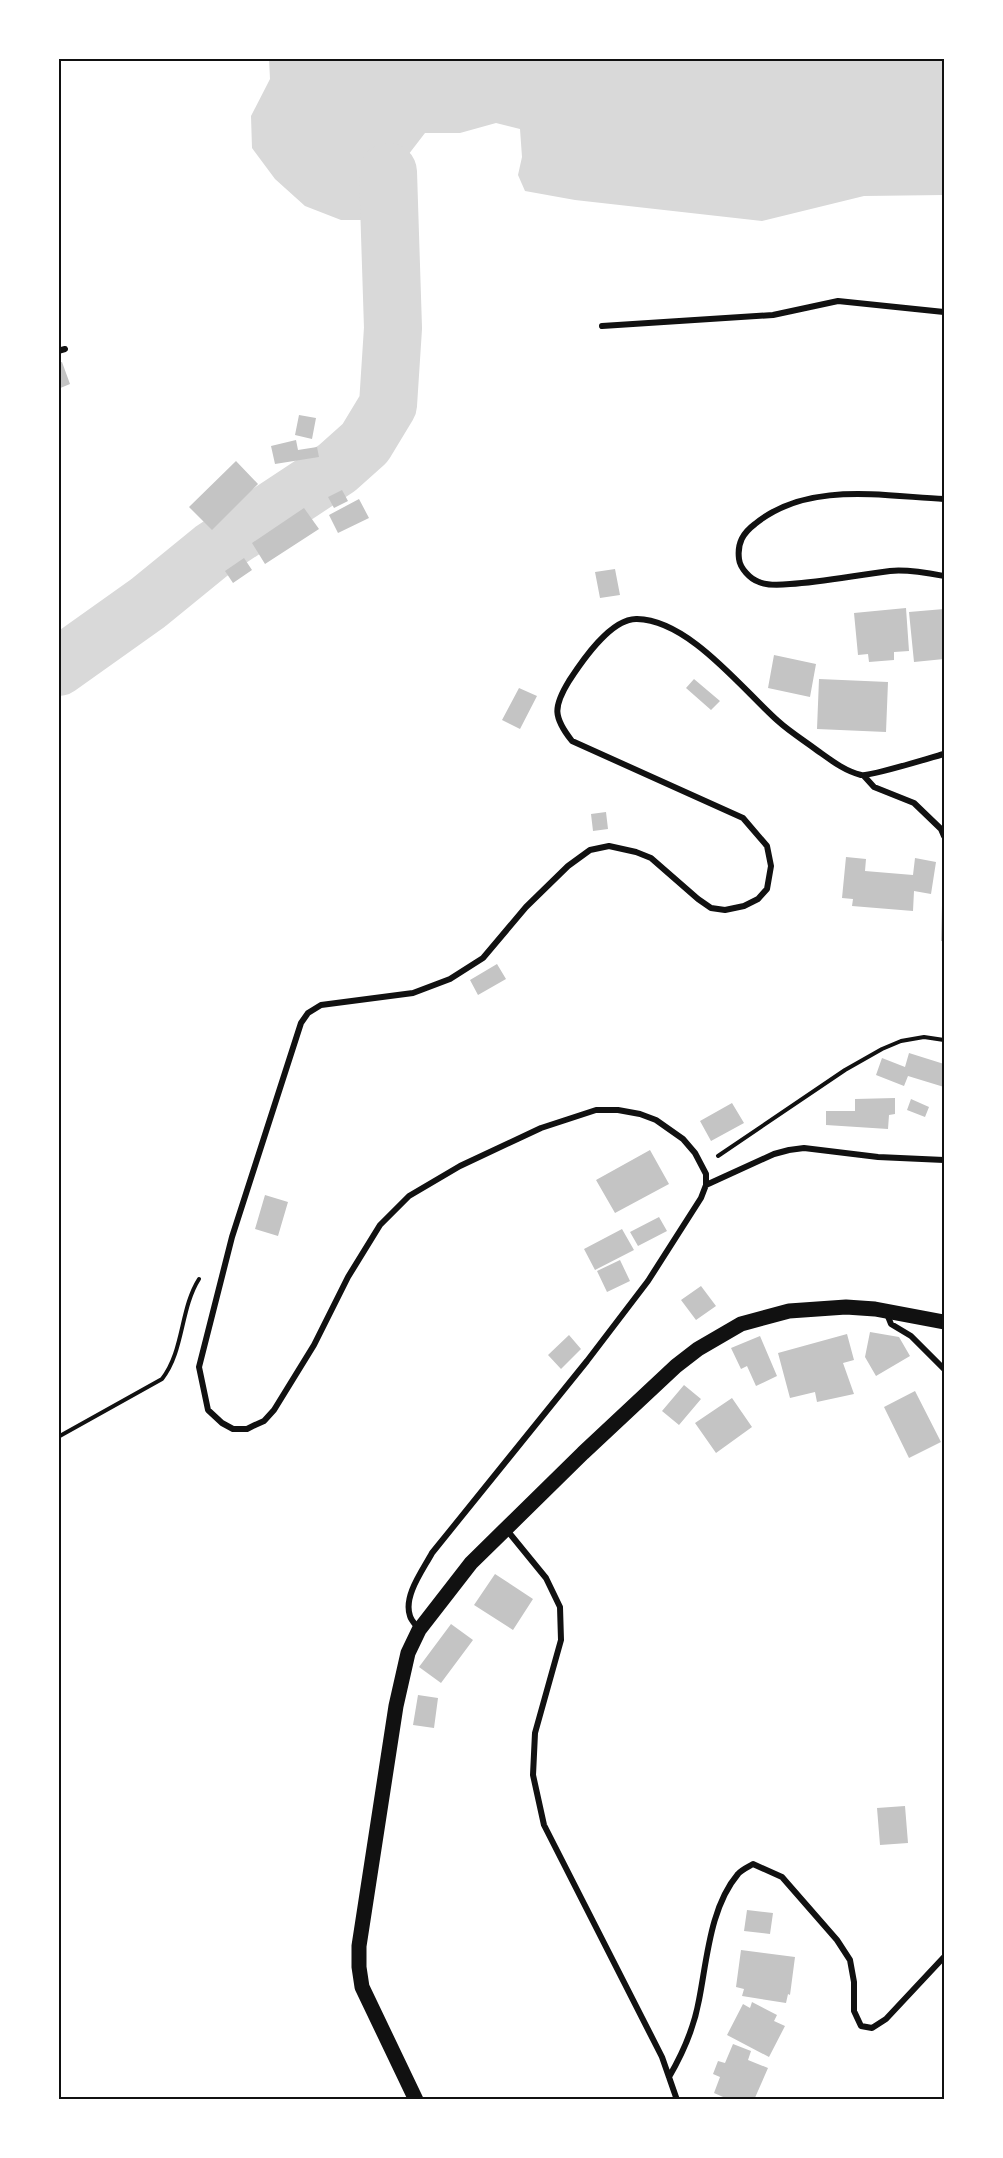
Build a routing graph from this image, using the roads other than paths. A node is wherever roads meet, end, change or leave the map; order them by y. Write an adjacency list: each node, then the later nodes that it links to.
1 (945, 312): 2 (street)
2 (602, 326)
3 (945, 499): 4 (street)
4 (945, 576)
5 (945, 754): 6 (street)
6 (864, 776): 7 (street); 9 (street)
7 (945, 836)
8 (945, 1160): 9 (street)
9 (706, 1185): 14 (street)
10 (885, 1311): 11 (main road); 12 (street); 13 (main road)
11 (945, 1322)
12 (945, 1369)
13 (506, 1529): 14 (main road); 16 (street)
14 (418, 1630): 17 (main road)
15 (945, 1957): 16 (street)
16 (669, 2077): 18 (street)
17 (416, 2100)
18 (677, 2100)

